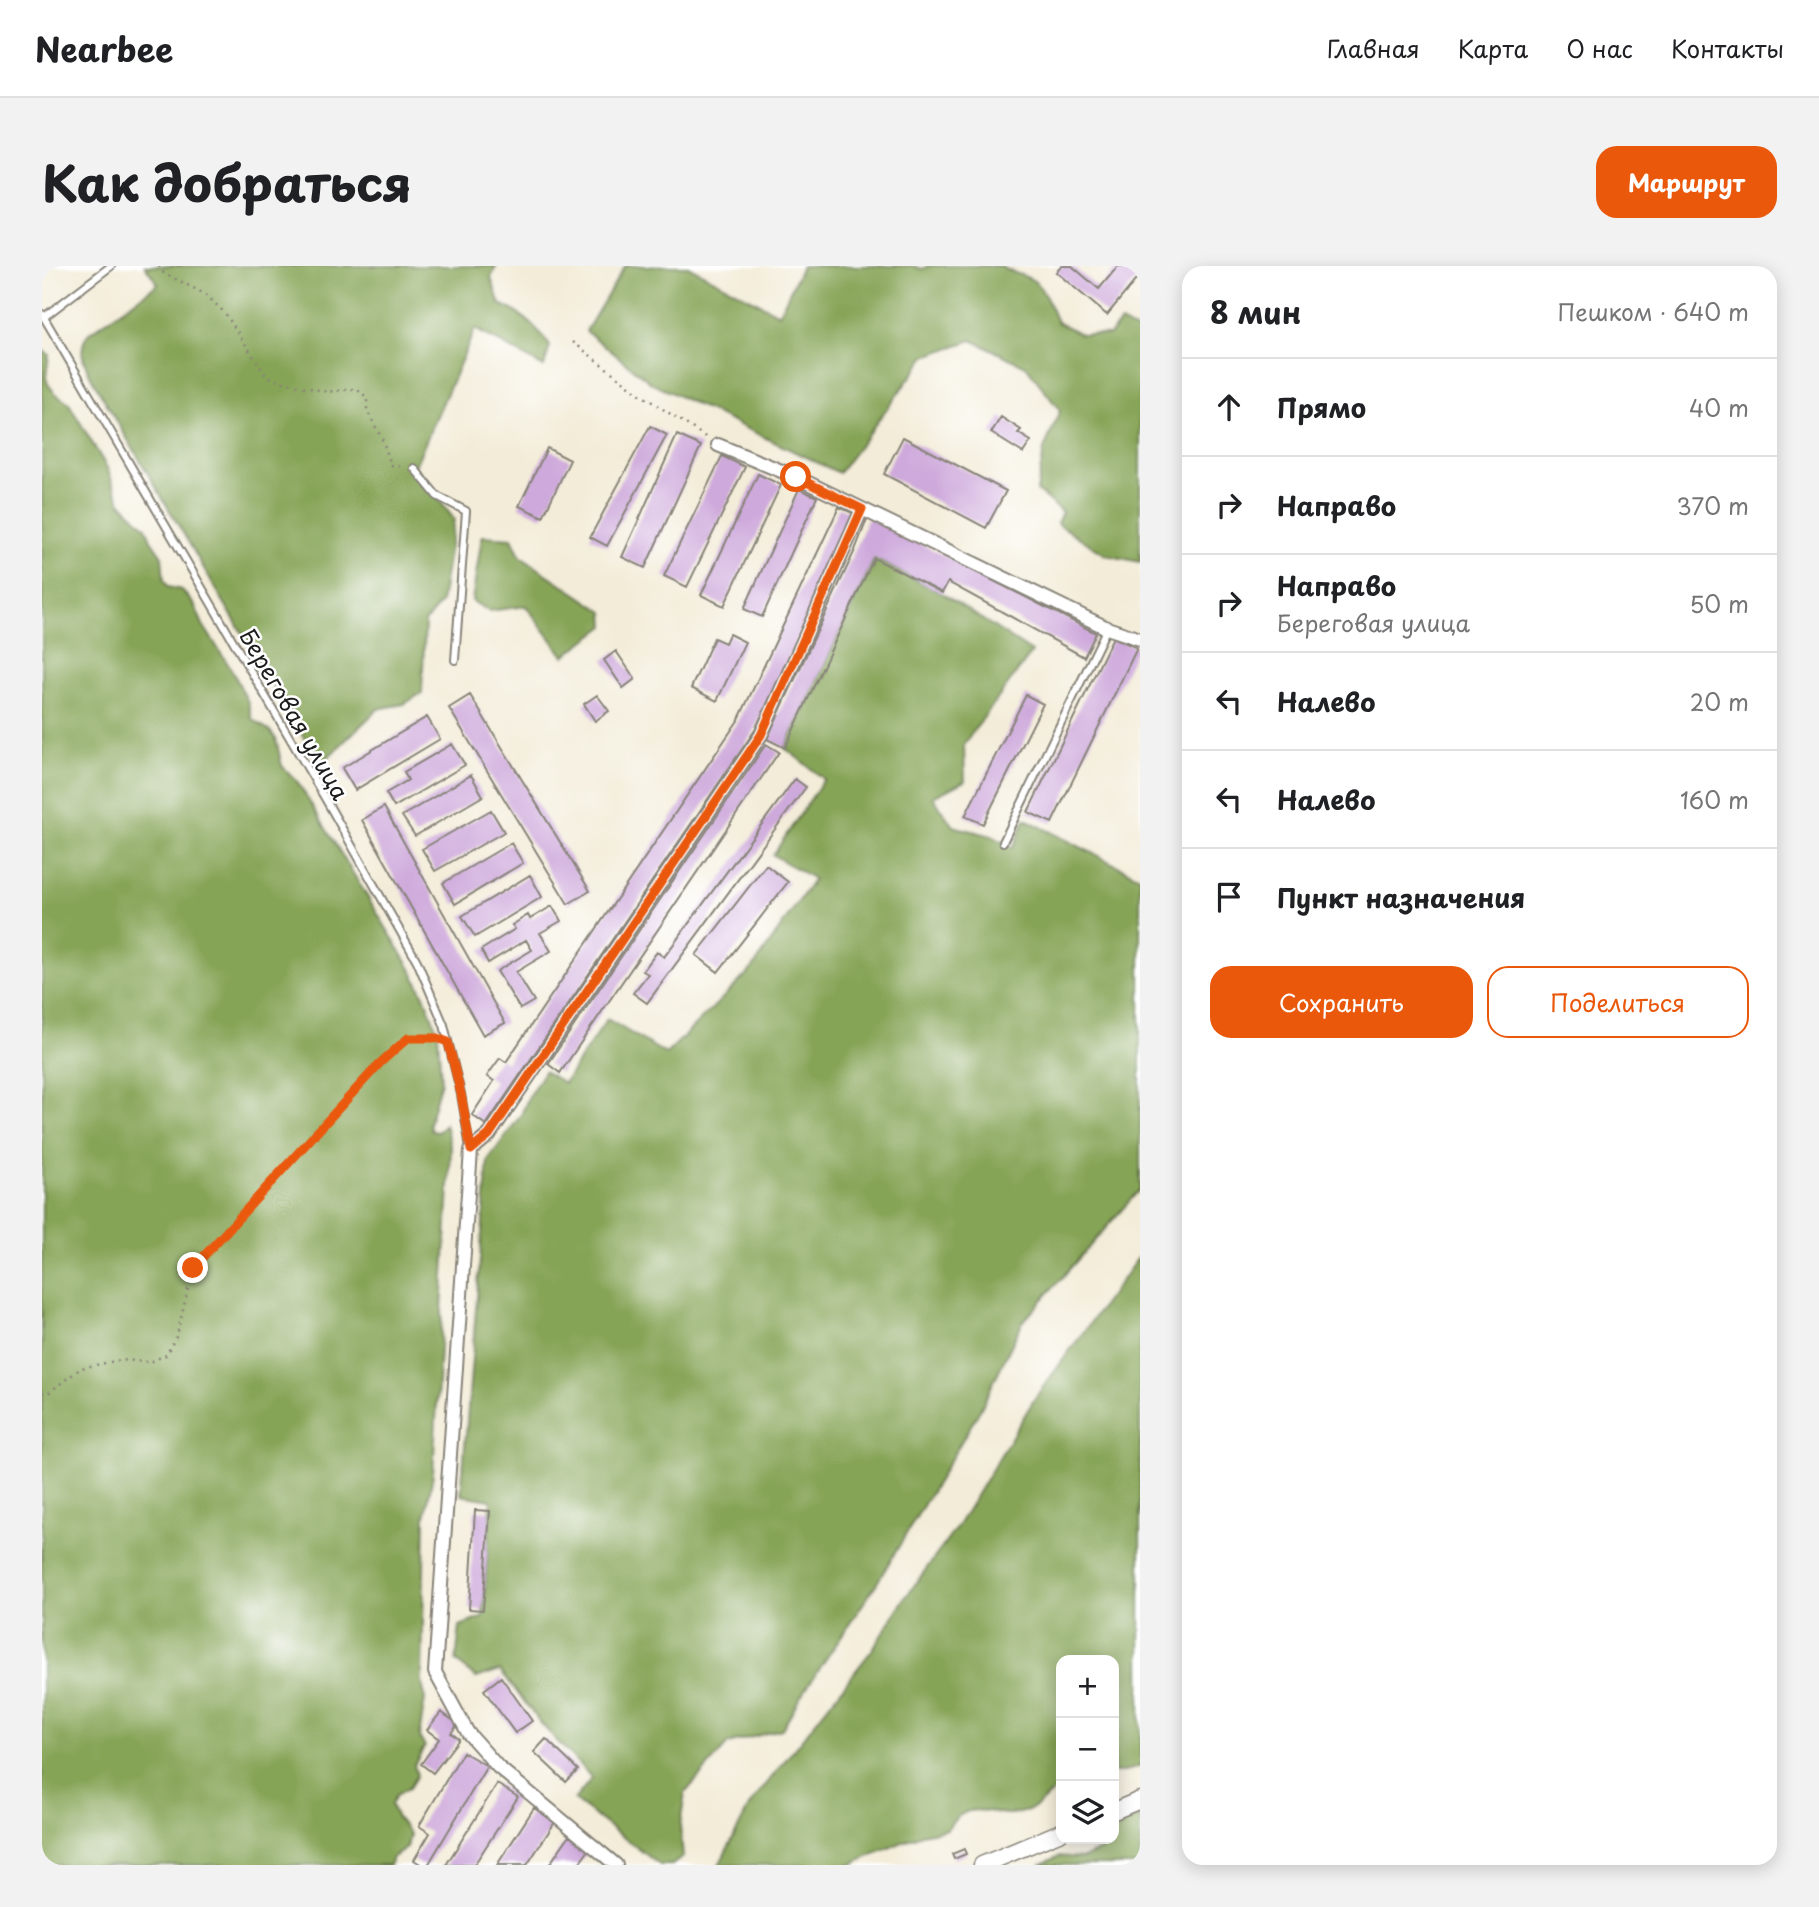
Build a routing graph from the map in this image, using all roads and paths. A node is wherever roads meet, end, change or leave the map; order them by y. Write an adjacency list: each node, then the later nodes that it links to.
1 (111, 266): 3 (lane)
2 (159, 266): 6 (path)
3 (43, 316): 12 (lane, Береговая улица)
4 (573, 342): 5 (path)
5 (718, 445): 7 (street)
6 (414, 468): 10 (lane)
7 (862, 509): 8 (street); 13 (street)
8 (1107, 628): 9 (street); 11 (lane)
9 (1140, 639)
10 (455, 660)
11 (1003, 842)
12 (448, 1042): 13 (lane, Береговая улица); 14 (path)
13 (471, 1150): 18 (street)
14 (42, 1393)
15 (1140, 1800): 16 (street)
16 (1119, 1809)
17 (1056, 1834): 19 (street)
18 (616, 1865)
19 (982, 1865)

